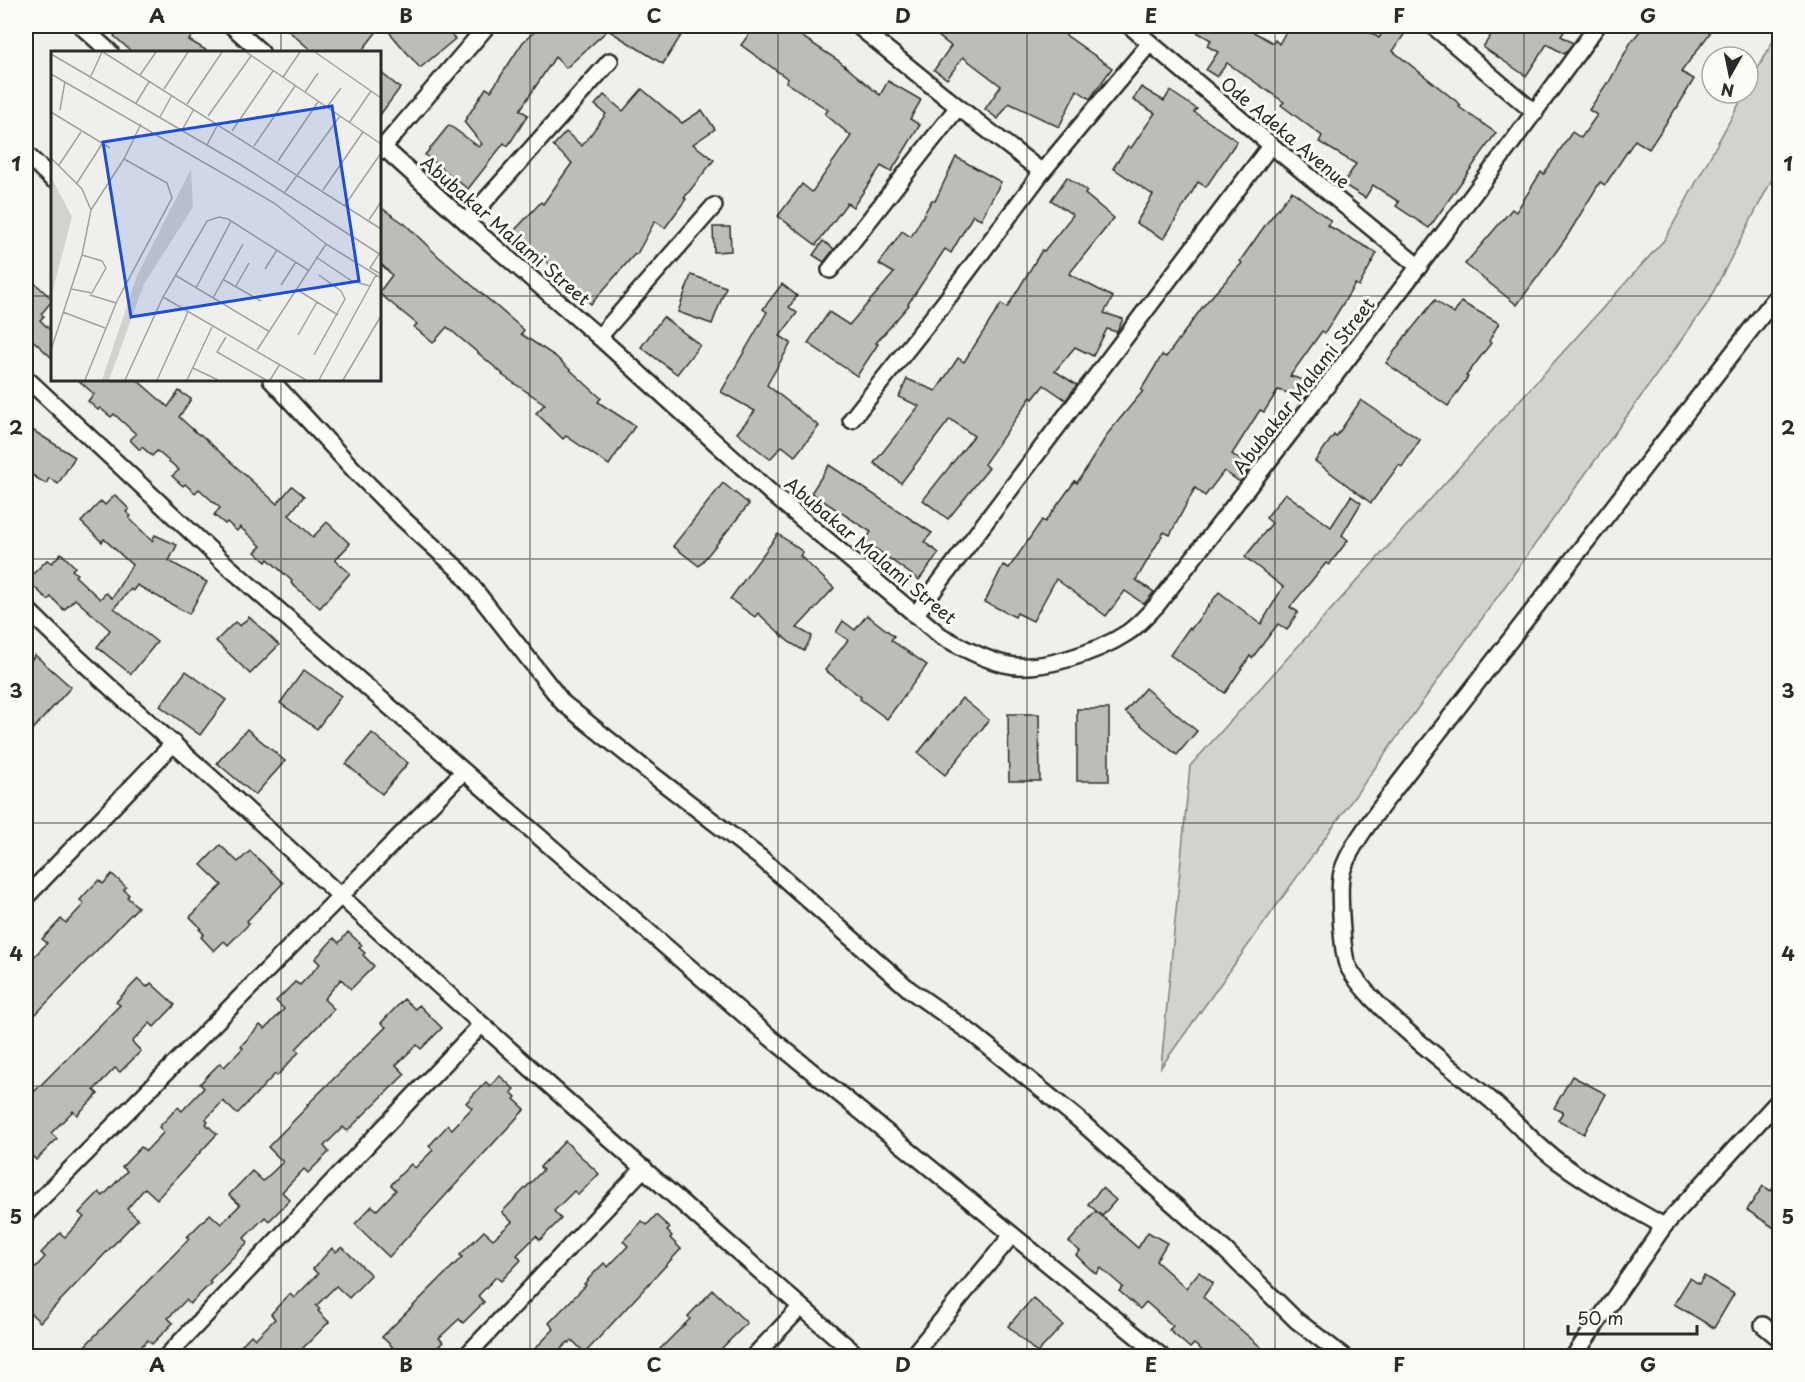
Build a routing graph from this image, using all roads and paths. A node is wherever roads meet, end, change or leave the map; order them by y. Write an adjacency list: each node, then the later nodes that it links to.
1 (81, 26): 9 (street)
2 (232, 26): 10 (street)
3 (488, 26): 15 (street)
4 (858, 26): 12 (street)
5 (1130, 26): 8 (street, Ode Adeka Avenue)
6 (1434, 26): 13 (street)
7 (1597, 26): 13 (street, Abubakar Malami Street)
8 (1150, 43): 14 (street, Ode Adeka Avenue); 17 (street)
9 (109, 51)
10 (260, 51)
11 (610, 61): 20 (street)
12 (958, 107): 17 (street); 22 (street)
13 (1535, 113): 21 (street, Abubakar Malami Street)
14 (1271, 145): 21 (street, Ode Adeka Avenue); 29 (street)
15 (381, 149): 20 (street, Abubakar Malami Street)
16 (26, 154): 18 (street)
17 (1042, 172): 27 (street)
18 (51, 178)
19 (714, 206): 24 (street)
20 (466, 222): 24 (street, Abubakar Malami Street)
21 (1419, 267): 29 (street, Abubakar Malami Street)
22 (830, 270)
23 (1779, 292): 38 (street)
24 (599, 337): 29 (street, Abubakar Malami Street)
25 (26, 378): 31 (street)
26 (272, 381): 49 (street)
27 (851, 420)
28 (26, 608): 30 (street)
29 (915, 615)
30 (174, 743): 32 (street); 33 (street)
31 (463, 772): 32 (street); 39 (street)
32 (340, 896): 34 (street); 37 (street)
33 (26, 897)
34 (481, 1025): 36 (street); 43 (street)
35 (1779, 1099): 38 (street)
36 (644, 1168): 40 (street); 44 (street)
37 (26, 1214)
38 (1664, 1226): 50 (street)
39 (1012, 1234): 47 (street); 48 (street)
40 (801, 1307): 45 (street); 46 (street)
41 (1763, 1325): 42 (street)
42 (1779, 1339)
43 (167, 1356)
44 (466, 1356)
45 (754, 1356)
46 (858, 1356)
47 (912, 1356)
48 (1161, 1356)
49 (1343, 1356)
50 (1574, 1356)

